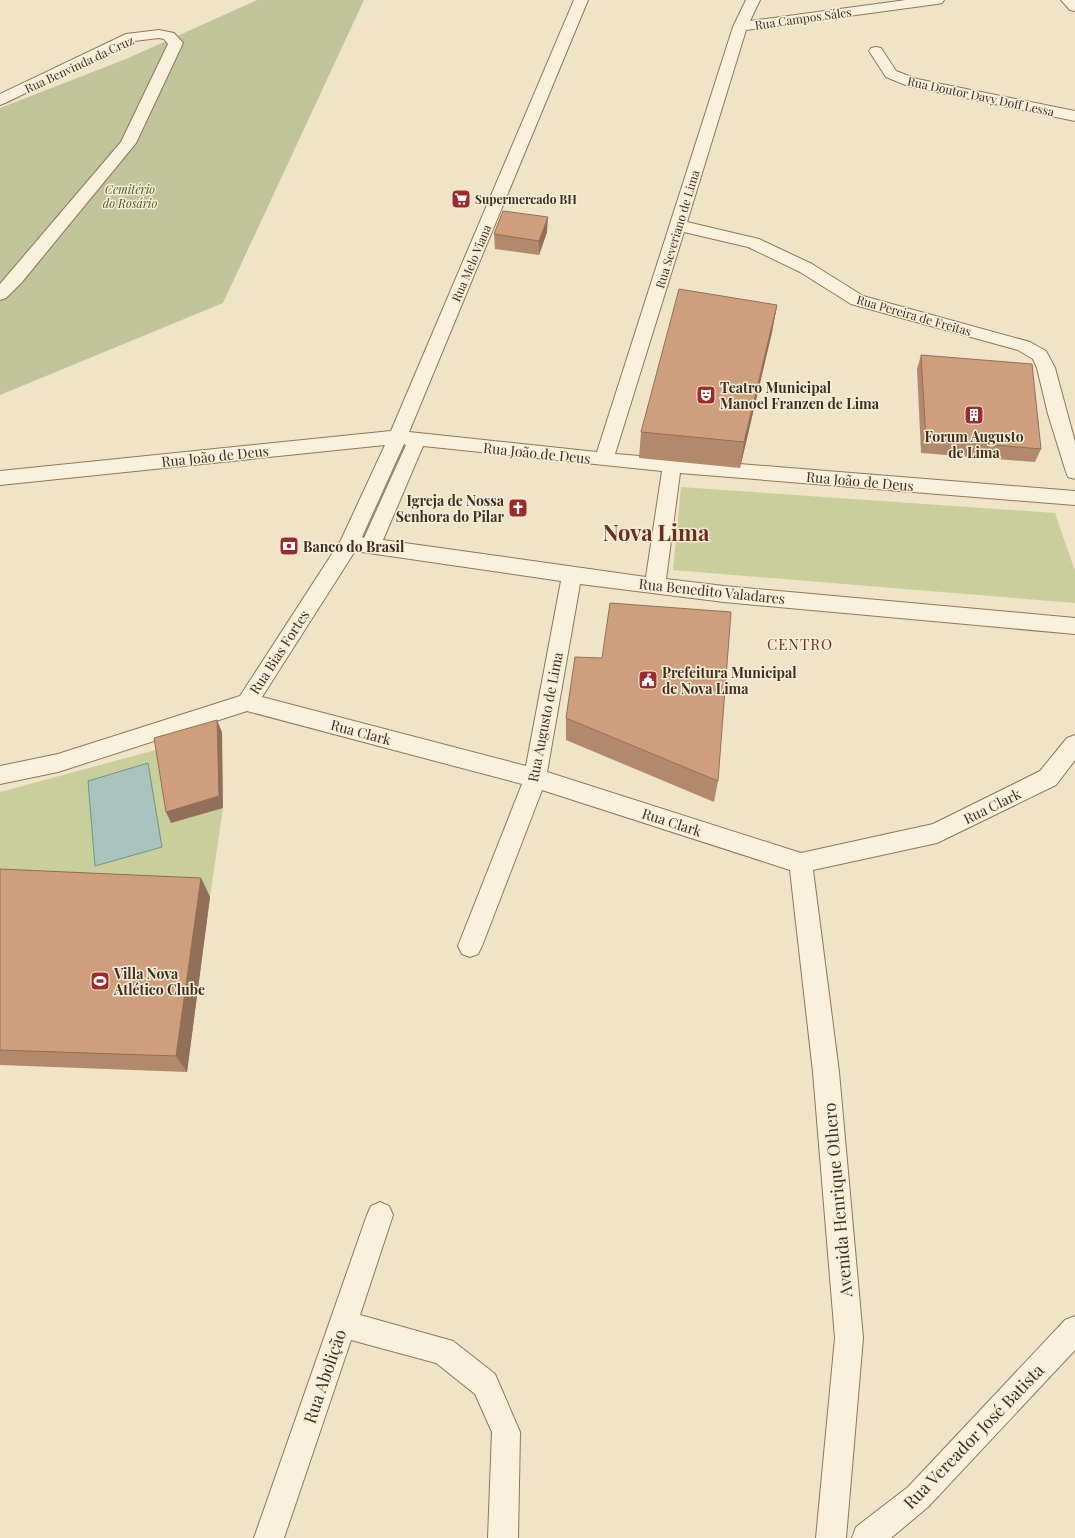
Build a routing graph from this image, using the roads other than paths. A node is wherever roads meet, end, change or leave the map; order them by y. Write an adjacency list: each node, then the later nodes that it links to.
1 (582, 0): 14 (street, Rua Melo Viana)
2 (753, 0): 6 (street, Rua Severiano de Lima)
3 (937, 0): 6 (street, Rua Campos Sáles)
4 (1068, 0): 5 (street)
5 (1075, 6)
6 (740, 27): 10 (street, Rua Severiano de Lima)
7 (876, 51): 9 (street, Rua Doutor Davy Doff Lessa)
8 (0, 100): 11 (street, Rua Benvinda da Cruz)
9 (1075, 116)
10 (678, 225): 12 (street, Rua Pereira de Freitas); 15 (street, Rua Severiano de Lima)
11 (0, 294)
12 (1057, 414): 13 (street); 17 (street, Rua Pereira de Freitas)
13 (1075, 436)
14 (407, 439): 15 (street, Rua João de Deus); 18 (street, Rua João de Deus); 20 (street, Rua Bias Fortes); 21 (street)
15 (604, 460): 16 (street, Rua João de Deus)
16 (672, 465): 19 (street, Rua João de Deus); 23 (street)
17 (1075, 472)
18 (0, 478)
19 (1075, 498)
20 (350, 542): 21 (street, Rua Benedito Valadares); 25 (street, Rua Bias Fortes)
21 (370, 546): 22 (street, Rua Benedito Valadares)
22 (572, 575): 23 (street, Rua Benedito Valadares); 28 (street, Rua Augusto de Lima)
23 (655, 585): 24 (street, Rua Benedito Valadares)
24 (1075, 626)
25 (247, 702): 27 (street, Rua Bias Fortes); 28 (street, Rua Clark)
26 (1075, 744): 29 (street, Rua Clark)
27 (0, 775)
28 (535, 778): 29 (street, Rua Clark); 30 (street, Rua Augusto de Lima)
29 (801, 863): 36 (street, Avenida Henrique Othero)
30 (470, 946)
31 (380, 1215): 32 (street, Rua Abolição)
32 (342, 1324): 34 (street, Rua Abolição); 35 (street)
33 (1075, 1330): 37 (street, Rua Vereador José Batista)
34 (269, 1538)
35 (503, 1538)
36 (831, 1538)
37 (867, 1538)

